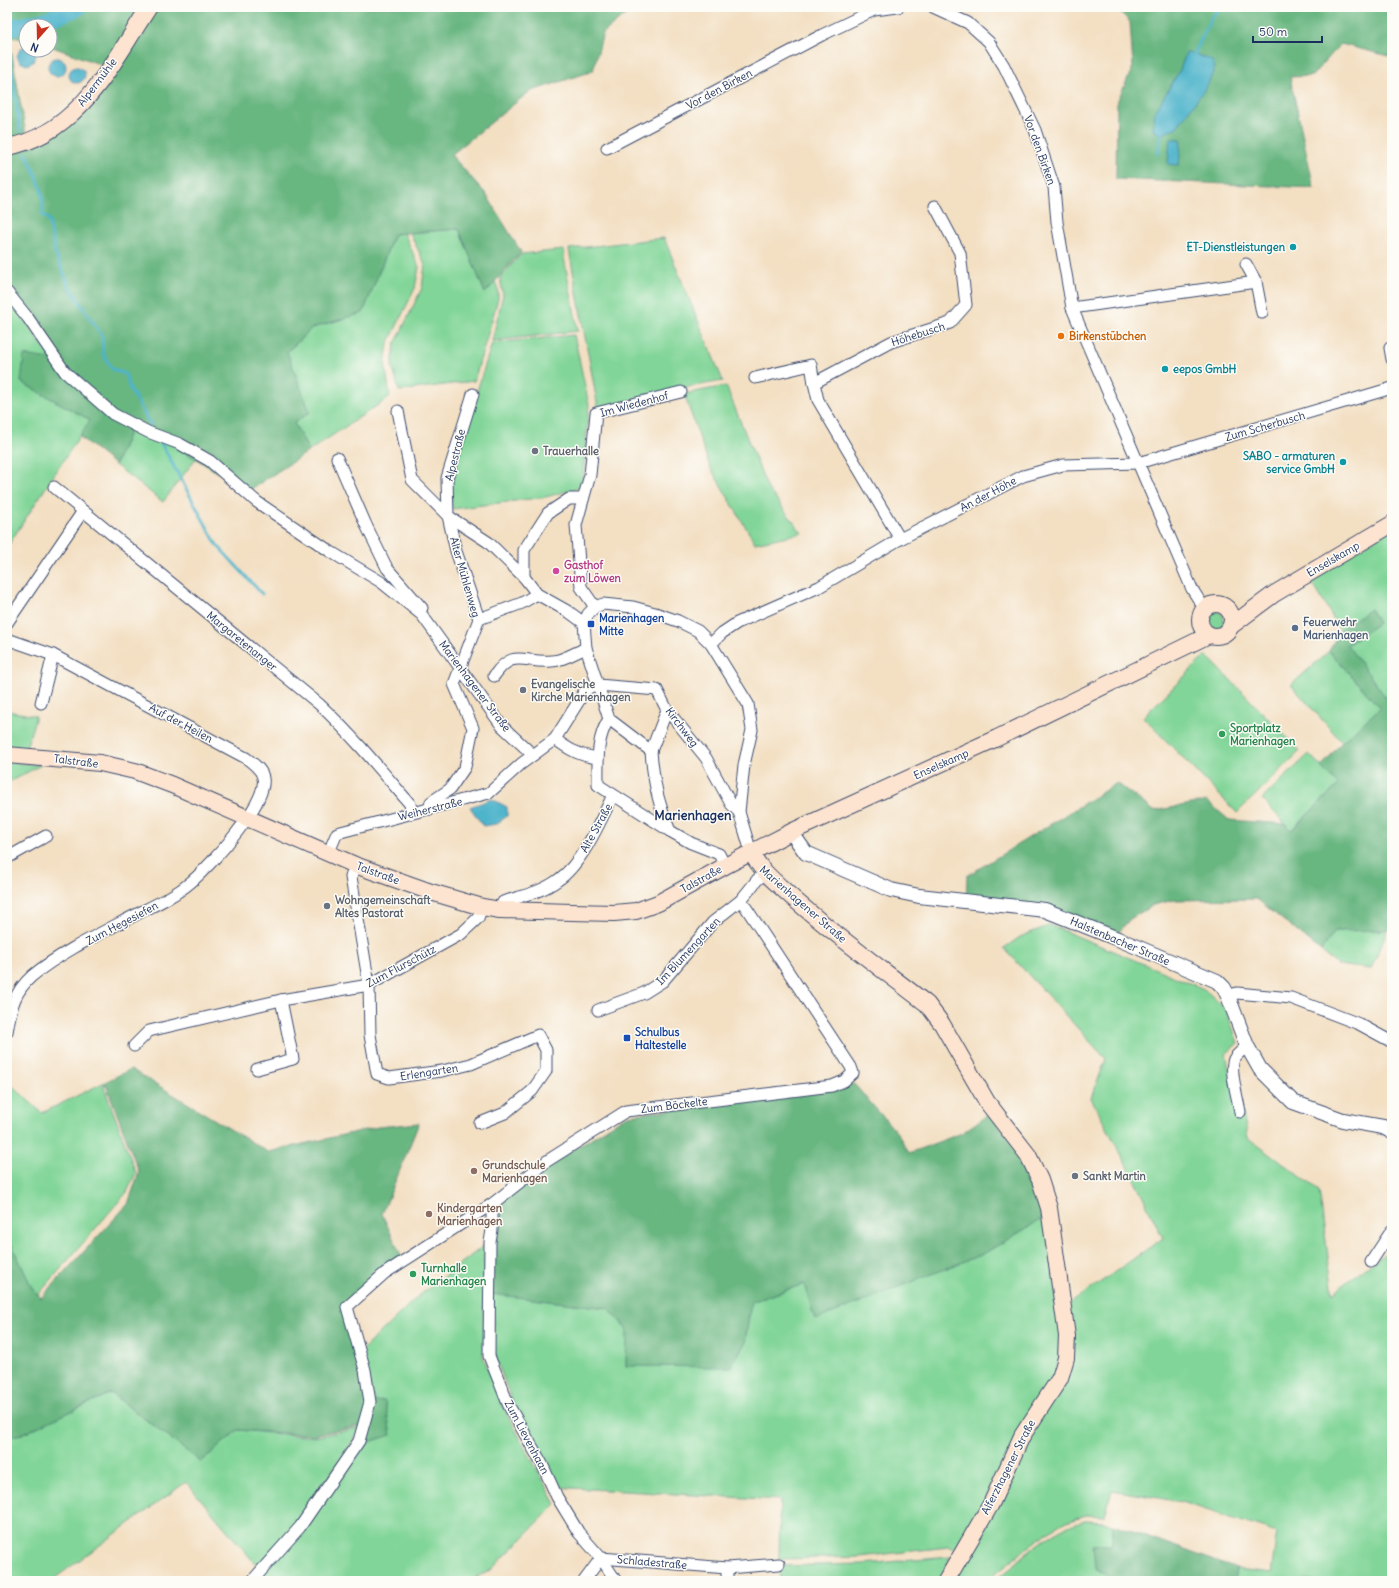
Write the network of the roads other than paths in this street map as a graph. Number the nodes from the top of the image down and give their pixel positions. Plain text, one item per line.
1 (149, 7) edge
2 (898, 7) edge
3 (933, 7) edge
4 (7, 147) edge
5 (607, 148) dead end
6 (935, 206) dead end
7 (1246, 264) dead end
8 (1256, 282) junction
9 (7, 292) edge
10 (1072, 308) junction
11 (1262, 313) dead end
12 (755, 378) dead end
13 (814, 383) junction
14 (1392, 388) edge
15 (681, 392) dead end
16 (473, 394) dead end
17 (398, 411) dead end
18 (337, 458) dead end
19 (1138, 463) junction
20 (54, 487) dead end
21 (583, 500) junction
22 (83, 511) junction
23 (448, 516) junction
24 (1392, 524) edge
25 (900, 539) junction
26 (524, 577) junction
27 (537, 594) junction
28 (1274, 594) junction
29 (595, 607) junction
30 (1224, 607) junction
31 (422, 615) junction
32 (479, 619) junction
33 (1204, 622) junction
34 (7, 623) edge
35 (584, 623) junction
36 (1231, 626) junction
37 (7, 639) edge
38 (711, 644) junction
39 (586, 648) junction
40 (53, 655) junction
41 (460, 670) junction
42 (494, 676) dead end
43 (598, 685) junction
44 (41, 703) dead end
45 (667, 710) junction
46 (609, 719) junction
47 (555, 739) junction
48 (651, 751) junction
49 (7, 754) edge
50 (533, 755) junction
51 (598, 758) junction
52 (614, 795) junction
53 (429, 810) junction
54 (739, 812) junction
55 (412, 813) junction
56 (249, 818) junction
57 (670, 831) junction
58 (791, 832) junction
59 (46, 836) dead end
60 (751, 852) junction
61 (328, 854) junction
62 (7, 858) edge
63 (355, 866) junction
64 (725, 866) junction
65 (765, 873) junction
66 (741, 900) junction
67 (482, 907) junction
68 (500, 910) junction
69 (369, 985) junction
70 (1228, 996) junction
71 (281, 1000) junction
72 (598, 1010) dead end
73 (7, 1032) edge
74 (1392, 1042) edge
75 (134, 1046) dead end
76 (1247, 1046) junction
77 (257, 1069) dead end
78 (1240, 1112) dead end
79 (480, 1123) dead end
80 (1392, 1132) edge
81 (492, 1204) junction
82 (1392, 1230) edge
83 (1371, 1262) dead end
84 (1063, 1305) joint
85 (601, 1558) junction
86 (779, 1564) dead end
87 (727, 1568) junction
88 (252, 1581) edge
89 (584, 1581) edge
90 (616, 1581) edge
91 (727, 1581) edge
92 (946, 1581) edge

1 - 4 main road, Alpermühle
2 - 5 street, Vor den Birken
3 - 10 street, Vor den Birken
6 - 13 street, Höhebusch
7 - 8 street
8 - 10 street
8 - 11 street
9 - 31 street, Marienhagener Straße
10 - 19 street, Vor den Birken
12 - 13 street
13 - 25 street
14 - 19 street, Zum Scherbusch
15 - 21 street, Im Wiedenhof
16 - 23 street, Alpestraße
17 - 23 street
18 - 31 street, Marienhagener Straße
19 - 25 street, An der Höhe
19 - 33 street
20 - 22 street, Margaretenanger
21 - 26 street
21 - 29 street, Im Wiedenhof
22 - 34 street
22 - 55 street, Margaretenanger
23 - 26 street
23 - 32 street, Alter Mühlenweg
24 - 28 main road, Enselskamp
25 - 38 street, An der Höhe
26 - 27 street
27 - 32 street
27 - 35 street
28 - 30 main road, Enselskamp
28 - 36 main road, Enselskamp
29 - 35 street
29 - 38 street, Marienhagener Straße
30 - 33 main road, Enselskamp
30 - 36 main road
31 - 41 street, Marienhagener Straße
32 - 41 street, Alter Mühlenweg
33 - 36 main road, Enselskamp
33 - 58 main road, Enselskamp
35 - 39 street
37 - 40 street, Auf der Heilen
38 - 54 street, Marienhagener Straße
39 - 42 street
39 - 43 street
40 - 44 street
40 - 56 street, Auf der Heilen
41 - 50 street, Marienhagener Straße
41 - 53 street, Alter Mühlenweg
43 - 45 street, Kirchweg
43 - 46 street
43 - 47 street
45 - 48 street
45 - 54 street, Kirchweg
46 - 48 street
46 - 51 street
47 - 50 street
47 - 51 street
48 - 57 street
49 - 56 main road, Talstraße
50 - 53 street, Weiherstraße
51 - 52 street
52 - 57 street
52 - 68 street, Alte Straße
53 - 55 street, Weiherstraße
54 - 60 street, Marienhagener Straße
55 - 61 street, Weiherstraße
56 - 61 main road, Talstraße
56 - 73 street, Zum Hegesiefen
57 - 64 street
58 - 60 main road, Enselskamp
58 - 70 street, Halstenbacher Straße
59 - 62 street
60 - 64 main road, Talstraße
60 - 65 main road, Marienhagener Straße
61 - 63 main road, Talstraße
63 - 67 main road, Talstraße
63 - 69 street, Erlengarten
64 - 68 main road, Talstraße
65 - 66 street, Im Blumengarten
65 - 84 main road, Marienhagener Straße
66 - 72 street, Im Blumengarten
66 - 81 street, Zum Böckelte
67 - 68 main road, Talstraße
67 - 69 street, Zum Flurschütz
69 - 71 street, Zum Flurschütz
69 - 79 street, Erlengarten
70 - 74 street
70 - 76 street, Halstenbacher Straße
71 - 75 street, Zum Flurschütz
71 - 77 street
76 - 78 street
76 - 80 street, Halstenbacher Straße
81 - 85 street, Zum Lievenhaan
81 - 88 street, Zum Böckelte
82 - 83 street
84 - 92 main road, Alferzhagener Straße
85 - 87 street, Schladestraße
85 - 89 street, Schladestraße
85 - 90 street, Zum Lievenhaan
86 - 87 street, Schladestraße
87 - 91 street

